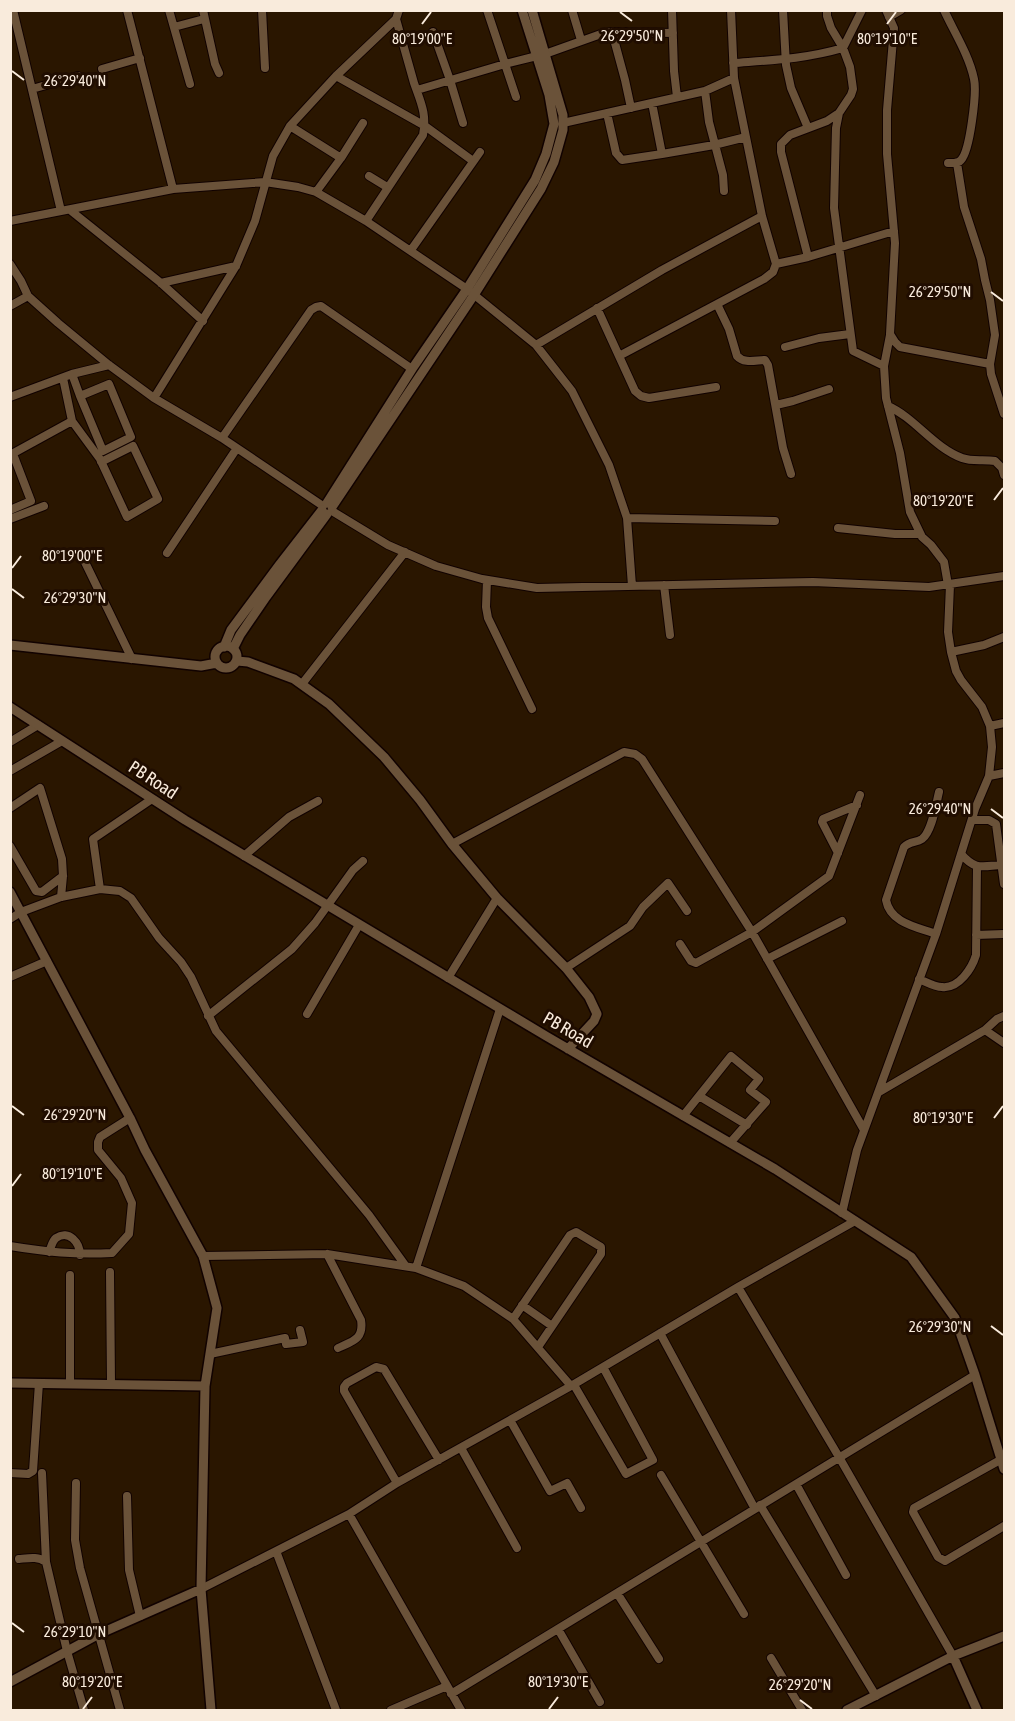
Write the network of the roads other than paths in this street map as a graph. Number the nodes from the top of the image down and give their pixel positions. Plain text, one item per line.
1 (13, 10) edge
2 (127, 10) edge
3 (169, 10) edge
4 (262, 10) edge
5 (487, 10) edge
6 (522, 10) edge
7 (532, 10) edge
8 (572, 10) edge
9 (672, 10) edge
10 (731, 10) edge
11 (783, 10) edge
12 (827, 10) edge
13 (862, 10) edge
14 (901, 10) edge
15 (944, 10) edge
16 (887, 14) edge
17 (204, 15) edge
18 (397, 15) edge
19 (174, 27) junction
20 (433, 32) dead end
21 (612, 32) junction
22 (673, 33) junction
23 (581, 40) junction
24 (843, 48) junction
25 (541, 55) junction
26 (140, 58) junction
27 (786, 60) junction
28 (733, 63) junction
29 (505, 64) junction
30 (265, 68) dead end
31 (102, 69) dead end
32 (219, 74) dead end
33 (78, 76) dead end
34 (336, 76) junction
35 (734, 78) junction
36 (450, 80) junction
37 (190, 84) dead end
38 (32, 89) junction
39 (417, 90) junction
40 (705, 91) junction
41 (516, 97) dead end
42 (677, 97) junction
43 (652, 103) junction
44 (631, 108) junction
45 (607, 113) junction
46 (840, 113) junction
47 (363, 123) dead end
48 (463, 123) dead end
49 (563, 123) junction
50 (290, 126) junction
51 (425, 126) junction
52 (807, 128) junction
53 (746, 137) junction
54 (714, 145) junction
55 (480, 152) dead end
56 (662, 154) junction
57 (341, 158) junction
58 (544, 159) junction
59 (473, 161) junction
60 (948, 163) dead end
61 (957, 163) junction
62 (553, 164) junction
63 (369, 176) dead end
64 (265, 182) junction
65 (387, 187) junction
66 (173, 189) junction
67 (724, 191) dead end
68 (316, 192) junction
69 (70, 210) junction
70 (61, 212) junction
71 (762, 216) junction
72 (10, 221) edge
73 (366, 221) junction
74 (894, 231) junction
75 (840, 247) junction
76 (411, 250) junction
77 (808, 257) junction
78 (10, 264) edge
79 (776, 264) junction
80 (236, 266) junction
81 (161, 283) junction
82 (470, 292) junction
83 (28, 296) junction
84 (717, 304) junction
85 (10, 306) edge
86 (597, 308) junction
87 (203, 321) junction
88 (850, 334) junction
89 (890, 334) junction
90 (536, 345) junction
91 (785, 347) dead end
92 (619, 356) junction
93 (990, 364) junction
94 (109, 365) junction
95 (884, 366) junction
96 (412, 369) junction
97 (72, 374) junction
98 (63, 378) junction
99 (716, 387) dead end
100 (829, 389) dead end
101 (80, 396) junction
102 (10, 397) edge
103 (154, 398) junction
104 (776, 405) junction
105 (888, 406) junction
106 (1005, 414) edge
107 (72, 421) junction
108 (222, 438) junction
109 (237, 448) junction
110 (12, 455) edge
111 (101, 462) junction
112 (791, 474) dead end
113 (1005, 476) edge
114 (44, 506) dead end
115 (327, 508) junction
116 (10, 510) edge
117 (627, 518) junction
118 (10, 519) edge
119 (775, 520) dead end
120 (838, 528) dead end
121 (920, 534) junction
122 (405, 552) junction
123 (167, 553) dead end
124 (82, 556) dead end
125 (1005, 576) edge
126 (487, 580) junction
127 (664, 585) junction
128 (949, 585) junction
129 (632, 586) junction
130 (670, 635) dead end
131 (1005, 637) edge
132 (10, 645) edge
133 (229, 648) junction
134 (951, 652) junction
135 (132, 659) junction
136 (237, 661) junction
137 (217, 663) junction
138 (302, 684) junction
139 (10, 707) edge
140 (532, 709) dead end
141 (1005, 723) edge
142 (38, 725) junction
143 (990, 726) junction
144 (62, 741) junction
145 (10, 742) edge
146 (10, 771) edge
147 (1005, 773) edge
148 (989, 776) junction
149 (939, 792) dead end
150 (861, 795) dead end
151 (152, 799) junction
152 (318, 801) dead end
153 (857, 805) junction
154 (10, 808) edge
155 (972, 820) junction
156 (452, 844) junction
157 (10, 846) edge
158 (838, 853) junction
159 (1002, 853) edge
160 (962, 854) junction
161 (244, 856) junction
162 (363, 861) dead end
163 (1002, 865) junction
164 (976, 867) junction
165 (63, 876) junction
166 (1005, 884) edge
167 (100, 890) junction
168 (10, 892) edge
169 (61, 897) junction
170 (497, 898) junction
171 (327, 906) junction
172 (687, 911) dead end
173 (21, 912) junction
174 (10, 919) edge
175 (842, 921) dead end
176 (359, 925) junction
177 (752, 932) junction
178 (936, 934) junction
179 (1005, 934) edge
180 (976, 935) junction
181 (680, 944) dead end
182 (767, 959) junction
183 (47, 961) junction
184 (566, 968) junction
185 (10, 977) edge
186 (448, 978) junction
187 (919, 979) junction
188 (500, 1009) junction
189 (307, 1014) dead end
190 (208, 1016) junction
191 (1005, 1016) edge
192 (985, 1030) junction
193 (1005, 1043) edge
194 (568, 1049) junction
195 (879, 1092) junction
196 (699, 1096) junction
197 (683, 1116) junction
198 (130, 1118) junction
199 (747, 1125) junction
200 (864, 1130) junction
201 (730, 1143) junction
202 (842, 1213) junction
203 (855, 1221) junction
204 (10, 1246) edge
205 (49, 1252) junction
206 (327, 1254) junction
207 (80, 1255) junction
208 (203, 1256) junction
209 (405, 1265) junction
210 (416, 1268) junction
211 (110, 1272) dead end
212 (70, 1275) dead end
213 (738, 1287) junction
214 (522, 1305) junction
215 (513, 1319) junction
216 (552, 1326) junction
217 (300, 1330) dead end
218 (660, 1333) junction
219 (537, 1347) junction
220 (338, 1348) dead end
221 (210, 1354) junction
222 (603, 1367) junction
223 (975, 1375) junction
224 (10, 1383) edge
225 (39, 1383) junction
226 (70, 1383) junction
227 (111, 1384) junction
228 (572, 1385) junction
229 (205, 1386) junction
230 (510, 1420) junction
231 (461, 1448) junction
232 (839, 1458) junction
233 (439, 1460) junction
234 (1003, 1464) edge
235 (10, 1473) edge
236 (42, 1473) dead end
237 (661, 1475) dead end
238 (76, 1483) dead end
239 (398, 1483) junction
240 (796, 1484) junction
241 (127, 1496) dead end
242 (758, 1507) junction
243 (581, 1508) dead end
244 (349, 1514) junction
245 (1005, 1526) edge
246 (700, 1542) junction
247 (517, 1548) dead end
248 (276, 1551) junction
249 (19, 1559) dead end
250 (46, 1562) junction
251 (846, 1575) dead end
252 (201, 1589) junction
253 (617, 1593) junction
254 (744, 1614) dead end
255 (140, 1616) junction
256 (558, 1629) junction
257 (99, 1634) junction
258 (1005, 1636) edge
259 (67, 1651) junction
260 (953, 1656) junction
261 (771, 1658) dead end
262 (659, 1659) dead end
263 (10, 1682) edge
264 (449, 1690) junction
265 (876, 1696) junction
266 (600, 1702) dead end
267 (84, 1710) edge
268 (120, 1710) edge
269 (211, 1710) edge
270 (336, 1710) edge
271 (391, 1710) edge
272 (461, 1710) edge
273 (802, 1710) edge
274 (847, 1710) edge
275 (977, 1710) edge

1 - 38 street
2 - 26 street
3 - 19 street
4 - 30 street
5 - 29 street
6 - 25 street
7 - 25 street
8 - 23 street
9 - 22 street
10 - 28 street
11 - 27 street
12 - 24 street
13 - 24 street
14 - 16 street
15 - 61 street
16 - 74 street
17 - 19 street
17 - 32 street
18 - 34 street
18 - 39 street
19 - 37 street
20 - 36 street
21 - 22 street
21 - 23 street
21 - 44 street
22 - 42 street
23 - 25 street
24 - 27 street
24 - 46 street
25 - 29 street
25 - 49 street
25 - 58 street
26 - 31 street
26 - 66 street
27 - 28 street
27 - 52 street
28 - 35 street
29 - 36 street
29 - 41 street
33 - 38 street
34 - 50 street
34 - 51 street
35 - 40 street
35 - 53 street
36 - 39 street
36 - 48 street
38 - 70 street
39 - 51 street
40 - 42 street
40 - 54 street
42 - 43 street
43 - 44 street
43 - 56 street
44 - 45 street
45 - 49 street
45 - 56 street
46 - 52 street
46 - 75 street
47 - 57 street
49 - 62 street
50 - 57 street
50 - 64 street
51 - 59 street
51 - 65 street
52 - 77 street
53 - 54 street
53 - 71 street
54 - 56 street
54 - 67 street
55 - 59 street
57 - 68 street
58 - 62 street
58 - 82 street
59 - 76 street
60 - 61 street
61 - 93 street
62 - 82 street
63 - 65 street
64 - 66 street
64 - 68 street
64 - 80 street
65 - 73 street
66 - 69 street
68 - 73 street
69 - 70 street
69 - 81 street
70 - 72 street
71 - 79 street
71 - 86 street
73 - 76 street
74 - 75 street
74 - 89 street
75 - 77 street
75 - 88 street
76 - 82 street
77 - 79 street
78 - 83 street
79 - 84 street
80 - 81 street
80 - 87 street
81 - 87 street
82 - 90 street
82 - 96 street
82 - 115 street
83 - 85 street
83 - 94 street
84 - 92 street
84 - 104 street
86 - 90 street
86 - 92 street
87 - 103 street
88 - 91 street
88 - 95 street
89 - 93 street
89 - 95 street
90 - 117 street
92 - 99 street
93 - 106 street
94 - 97 street
94 - 103 street
95 - 105 street
96 - 108 street
96 - 115 street
97 - 98 street
97 - 101 street
98 - 102 street
98 - 107 street
100 - 104 street
101 - 101 street
103 - 108 street
104 - 112 street
105 - 113 street
105 - 121 street
107 - 110 street
107 - 111 street
108 - 109 street
109 - 115 street
109 - 123 street
110 - 116 street
111 - 111 street
114 - 118 street
115 - 122 street
115 - 133 street
117 - 119 street
117 - 129 street
120 - 121 street
121 - 128 street
122 - 126 street
122 - 138 street
124 - 135 street
125 - 128 street
126 - 129 street
126 - 140 street
127 - 128 street
127 - 129 street
127 - 130 street
128 - 134 street
131 - 134 street
132 - 135 street
133 - 136 street
133 - 137 street
134 - 143 street
135 - 137 street
136 - 137 street
136 - 138 street
138 - 156 street
139 - 142 street, PB Road
141 - 143 street
142 - 144 street, PB Road
142 - 145 street
143 - 148 street
144 - 146 street
144 - 151 street, PB Road
147 - 148 street
148 - 155 street
149 - 178 street
150 - 153 street
151 - 161 street, PB Road
151 - 167 street
152 - 161 street
153 - 158 street
153 - 158 street
154 - 165 street
155 - 159 street
155 - 160 street
156 - 170 street
156 - 177 street
157 - 165 street
158 - 177 street
159 - 163 street
160 - 164 street
160 - 178 street
161 - 171 street, PB Road
162 - 171 street
163 - 164 street
163 - 166 street
164 - 180 street
165 - 169 street
167 - 169 street
167 - 190 street
168 - 173 street
169 - 173 street
170 - 184 street
170 - 186 street
171 - 176 street, PB Road
171 - 190 street
172 - 184 street
173 - 174 street
173 - 183 street
175 - 182 street
176 - 186 street, PB Road
176 - 189 street
177 - 181 street
177 - 182 street
178 - 187 street
179 - 180 street
180 - 187 street
182 - 200 street
183 - 185 street
183 - 198 street
184 - 194 street
186 - 188 street, PB Road
187 - 195 street
188 - 194 street, PB Road
188 - 210 street
190 - 209 street
191 - 192 street
192 - 193 street
192 - 195 street
194 - 197 street, PB Road
195 - 200 street
196 - 197 street
196 - 199 street
196 - 199 street
197 - 201 street, PB Road
198 - 207 street
198 - 208 street
199 - 201 street
200 - 202 street
201 - 202 street, PB Road
202 - 203 street, PB Road
203 - 213 street
203 - 223 street, PB Road
204 - 205 street
205 - 207 street
205 - 207 street
206 - 208 street
206 - 209 street
206 - 220 street
208 - 221 street
209 - 210 street
210 - 215 street
211 - 227 street
212 - 226 street
213 - 218 street
213 - 232 street
214 - 215 street
214 - 216 street
214 - 216 street
215 - 219 street
216 - 219 street
217 - 221 street
218 - 222 street
218 - 242 street
219 - 228 street
221 - 229 street
222 - 228 street
222 - 228 street
223 - 232 street
223 - 234 street, PB Road
224 - 225 street
225 - 226 street
225 - 235 street
226 - 227 street
227 - 229 street
228 - 230 street
229 - 252 street
230 - 231 street
230 - 243 street
231 - 233 street
231 - 247 street
232 - 240 street
232 - 260 street
233 - 239 street
233 - 239 street
234 - 245 street
236 - 250 street
237 - 246 street
238 - 257 street
239 - 244 street
240 - 242 street
240 - 251 street
241 - 255 street
242 - 246 street
242 - 265 street
244 - 248 street
244 - 264 street
246 - 253 street
246 - 254 street
248 - 252 street
248 - 270 street
249 - 250 street
250 - 259 street
252 - 255 street
252 - 269 street
253 - 256 street
253 - 262 street
255 - 257 street
256 - 264 street
256 - 266 street
257 - 259 street
257 - 268 street
258 - 260 street
259 - 263 street
259 - 267 street
260 - 265 street
260 - 275 street
261 - 273 street
264 - 271 street
264 - 272 street
265 - 274 street

